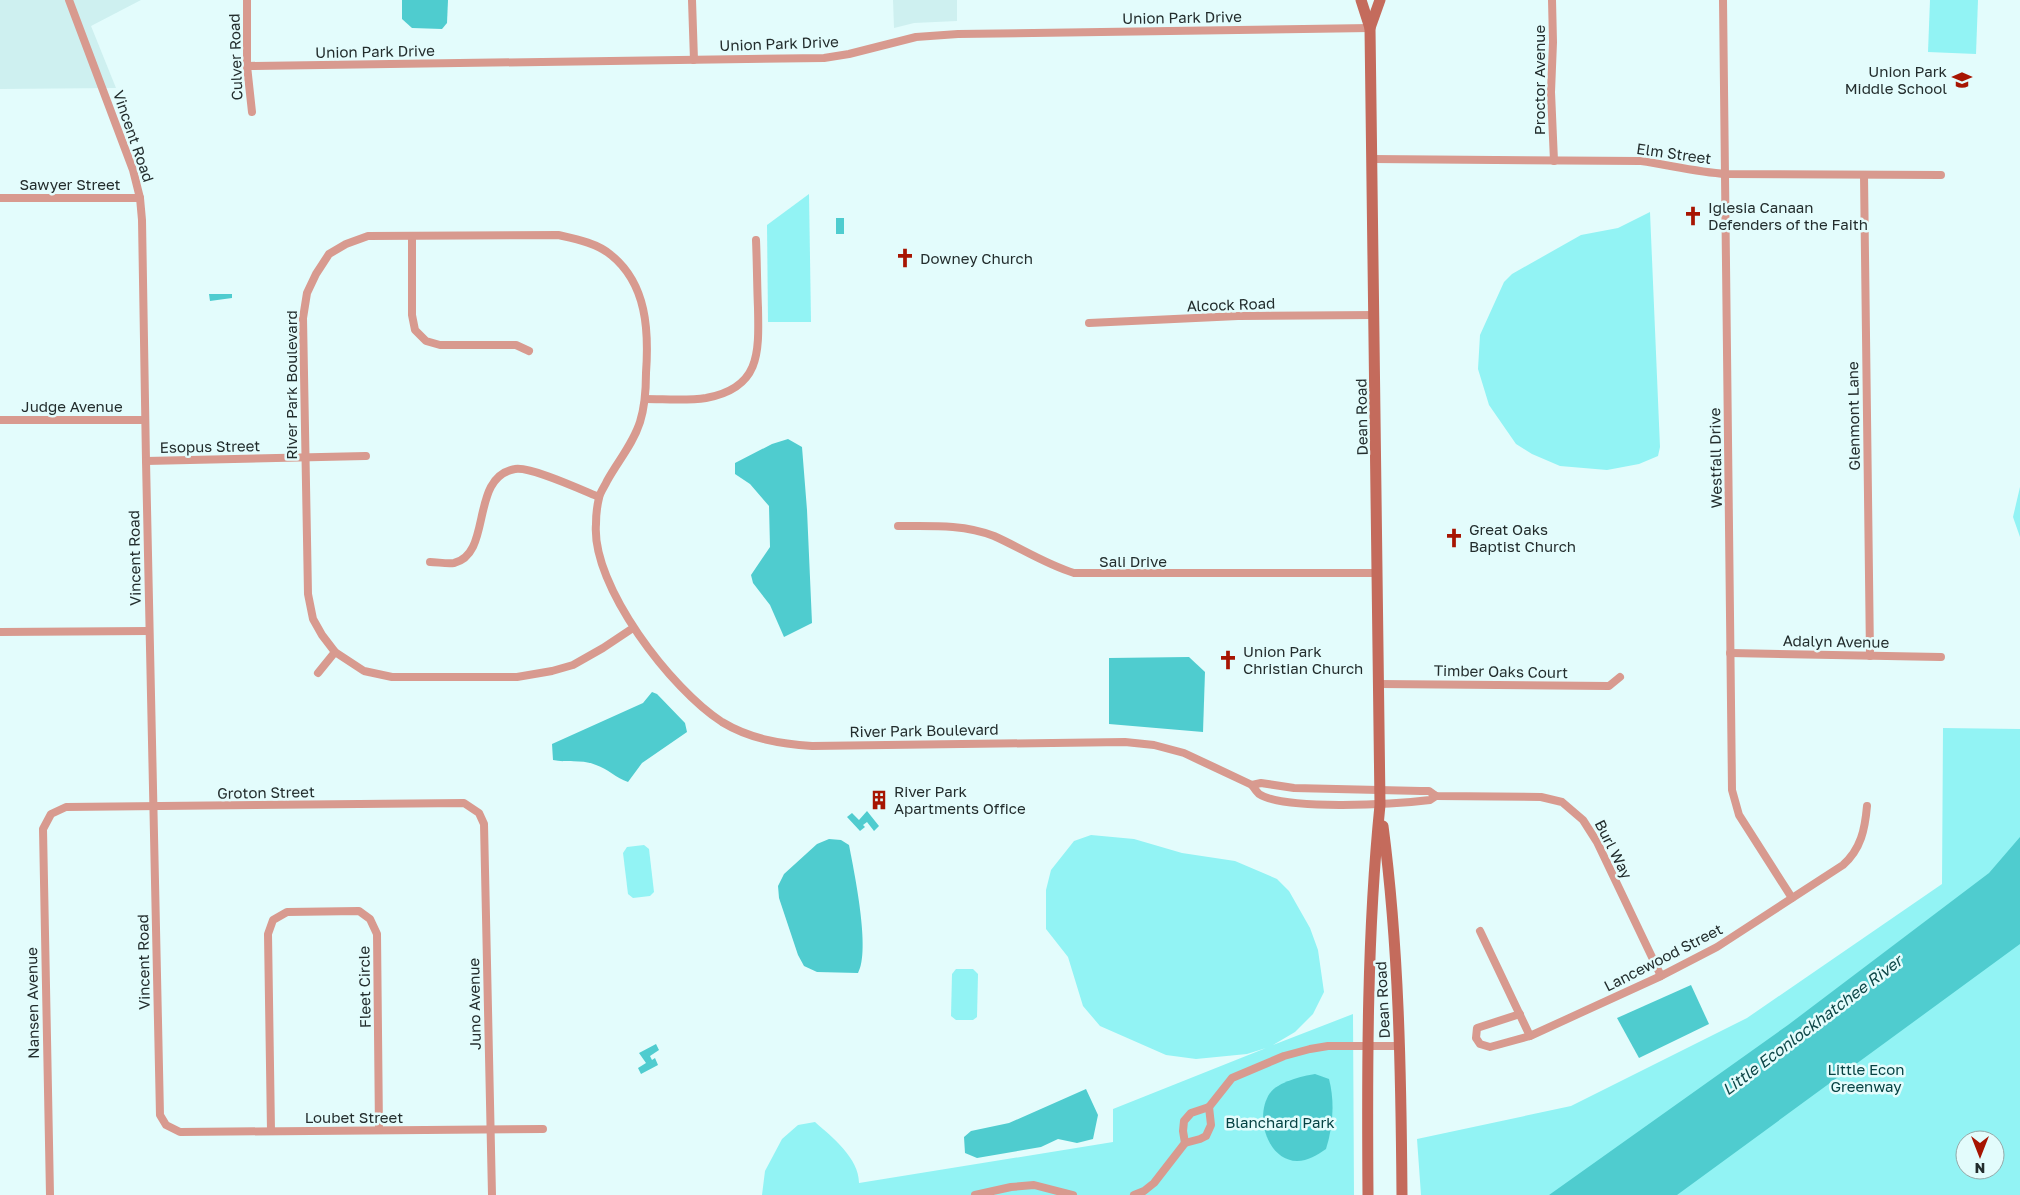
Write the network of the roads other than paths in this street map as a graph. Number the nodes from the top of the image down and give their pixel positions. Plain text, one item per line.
1 (70, 0) edge
2 (247, 0) edge
3 (692, 0) edge
4 (1361, 0) edge
5 (1380, 0) edge
6 (1552, 0) edge
7 (1723, 0) edge
8 (1370, 28) junction
9 (694, 60) junction
10 (248, 66) junction
11 (252, 112) dead end
12 (1372, 158) junction
13 (1554, 161) junction
14 (1726, 174) junction
15 (1864, 175) junction
16 (1941, 175) dead end
17 (0, 198) edge
18 (140, 198) junction
19 (412, 236) junction
20 (756, 240) dead end
21 (1374, 315) junction
22 (1089, 323) dead end
23 (529, 351) dead end
24 (645, 399) junction
25 (0, 420) edge
26 (145, 420) junction
27 (366, 456) dead end
28 (304, 458) junction
29 (146, 461) junction
30 (599, 497) junction
31 (898, 526) dead end
32 (430, 562) dead end
33 (1378, 574) junction
34 (632, 628) junction
35 (149, 631) junction
36 (0, 632) edge
37 (335, 652) junction
38 (1730, 653) junction
39 (1870, 656) junction
40 (1941, 657) dead end
41 (318, 672) dead end
42 (1620, 677) dead end
43 (1379, 684) junction
44 (1252, 785) junction
45 (1380, 789) junction
46 (1436, 796) junction
47 (1380, 805) junction
48 (153, 806) junction
49 (1867, 806) dead end
50 (479, 813) joint
51 (52, 814) joint
52 (1792, 898) junction
53 (1480, 931) dead end
54 (1661, 976) junction
55 (1520, 1014) junction
56 (1530, 1036) junction
57 (1368, 1046) junction
58 (1399, 1046) junction
59 (1210, 1108) junction
60 (166, 1125) joint
61 (491, 1129) junction
62 (543, 1129) dead end
63 (379, 1130) junction
64 (271, 1131) junction
65 (1185, 1143) junction
66 (50, 1195) edge
67 (492, 1195) edge
68 (975, 1195) edge
69 (1073, 1195) edge
70 (1134, 1195) edge
71 (1368, 1195) edge
72 (1402, 1195) edge

1 - 18 street, Vincent Road
2 - 10 street, Culver Road
3 - 9 street
4 - 8 main road, Dean Road
5 - 8 main road, Dean Road
6 - 13 street, Proctor Avenue
7 - 14 street, Westfall Drive
8 - 9 street, Union Park Drive
8 - 12 main road, Dean Road
9 - 10 street, Union Park Drive
10 - 11 street, Culver Road
12 - 13 street, Elm Street
12 - 21 main road, Dean Road
13 - 14 street, Elm Street
14 - 15 street, Elm Street
14 - 38 street, Westfall Drive
15 - 16 street, Elm Street
15 - 39 street, Glenmont Lane
17 - 18 street, Sawyer Street
18 - 26 street, Vincent Road
19 - 23 street
19 - 24 street, River Park Boulevard
19 - 28 street, River Park Boulevard
20 - 24 street
21 - 22 street, Alcock Road
21 - 33 main road, Dean Road
24 - 30 street, River Park Boulevard
25 - 26 street, Judge Avenue
26 - 29 street, Vincent Road
27 - 28 street, Esopus Street
28 - 29 street, Esopus Street
28 - 37 street, River Park Boulevard
29 - 35 street, Vincent Road
30 - 32 street
30 - 34 street, River Park Boulevard
31 - 33 street, Sali Drive
33 - 43 main road, Dean Road
34 - 37 street, River Park Boulevard
34 - 44 street, River Park Boulevard
35 - 36 street
35 - 48 street, Vincent Road
37 - 41 street
38 - 39 street, Adalyn Avenue
38 - 52 street, Westfall Drive
39 - 40 street, Adalyn Avenue
42 - 43 street, Timber Oaks Court
43 - 45 main road, Dean Road
44 - 45 street, River Park Boulevard
44 - 47 street, River Park Boulevard
45 - 46 street, Burl Way
45 - 47 main road, Dean Road
46 - 47 street, Burl Way
46 - 54 street, Burl Way
47 - 57 main road, Dean Road
47 - 58 main road, Dean Road
48 - 50 street, Groton Street
48 - 51 street, Groton Street
48 - 60 street, Vincent Road
49 - 52 street, Lancewood Street
50 - 61 street, Juno Avenue
51 - 66 street, Nansen Avenue
52 - 54 street, Lancewood Street
53 - 55 street
54 - 56 street, Lancewood Street
55 - 56 street
55 - 56 street, Lancewood Street
57 - 58 street
57 - 59 street
57 - 71 main road, Dean Road
58 - 72 main road, Dean Road
59 - 65 street
59 - 65 street
60 - 64 street, Loubet Street
61 - 62 street, Loubet Street
61 - 63 street, Loubet Street
61 - 67 street, Juno Avenue
63 - 64 street, Loubet Street
63 - 64 street, Fleet Circle
65 - 70 street
68 - 69 street

